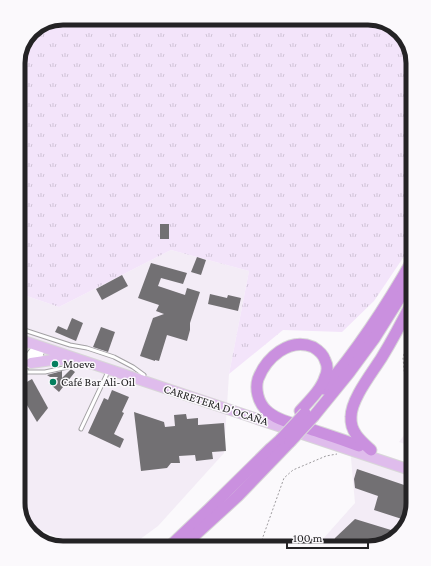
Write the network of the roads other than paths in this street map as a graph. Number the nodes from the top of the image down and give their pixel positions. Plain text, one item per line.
1 (406, 271) edge
2 (406, 288) edge
3 (406, 313) edge
4 (25, 330) edge
5 (25, 337) edge
6 (25, 338) edge
7 (25, 341) edge
8 (40, 346) junction
9 (25, 365) edge
10 (25, 365) edge
11 (108, 369) junction
12 (140, 374) junction
13 (306, 413) junction
14 (81, 429) dead end
15 (279, 445) junction
16 (359, 446) junction
17 (371, 450) junction
18 (406, 462) edge
19 (406, 469) edge
20 (181, 541) edge
21 (195, 541) edge

1 - 13 highway
2 - 13 highway
3 - 17 highway
4 - 12 lane
5 - 12 main road, CARRETERA D'OCAÑA
6 - 8 main road
7 - 8 main road, CARRETERA D'OCAÑA
8 - 9 street
8 - 11 main road, CARRETERA D'OCAÑA
8 - 12 main road
10 - 11 main road
11 - 14 lane
11 - 19 main road, CARRETERA D'OCAÑA
12 - 16 main road, CARRETERA D'OCAÑA
13 - 15 highway, bridge
13 - 16 highway
15 - 20 highway
15 - 21 highway
16 - 17 main road, CARRETERA D'OCAÑA
17 - 18 main road, CARRETERA D'OCAÑA

